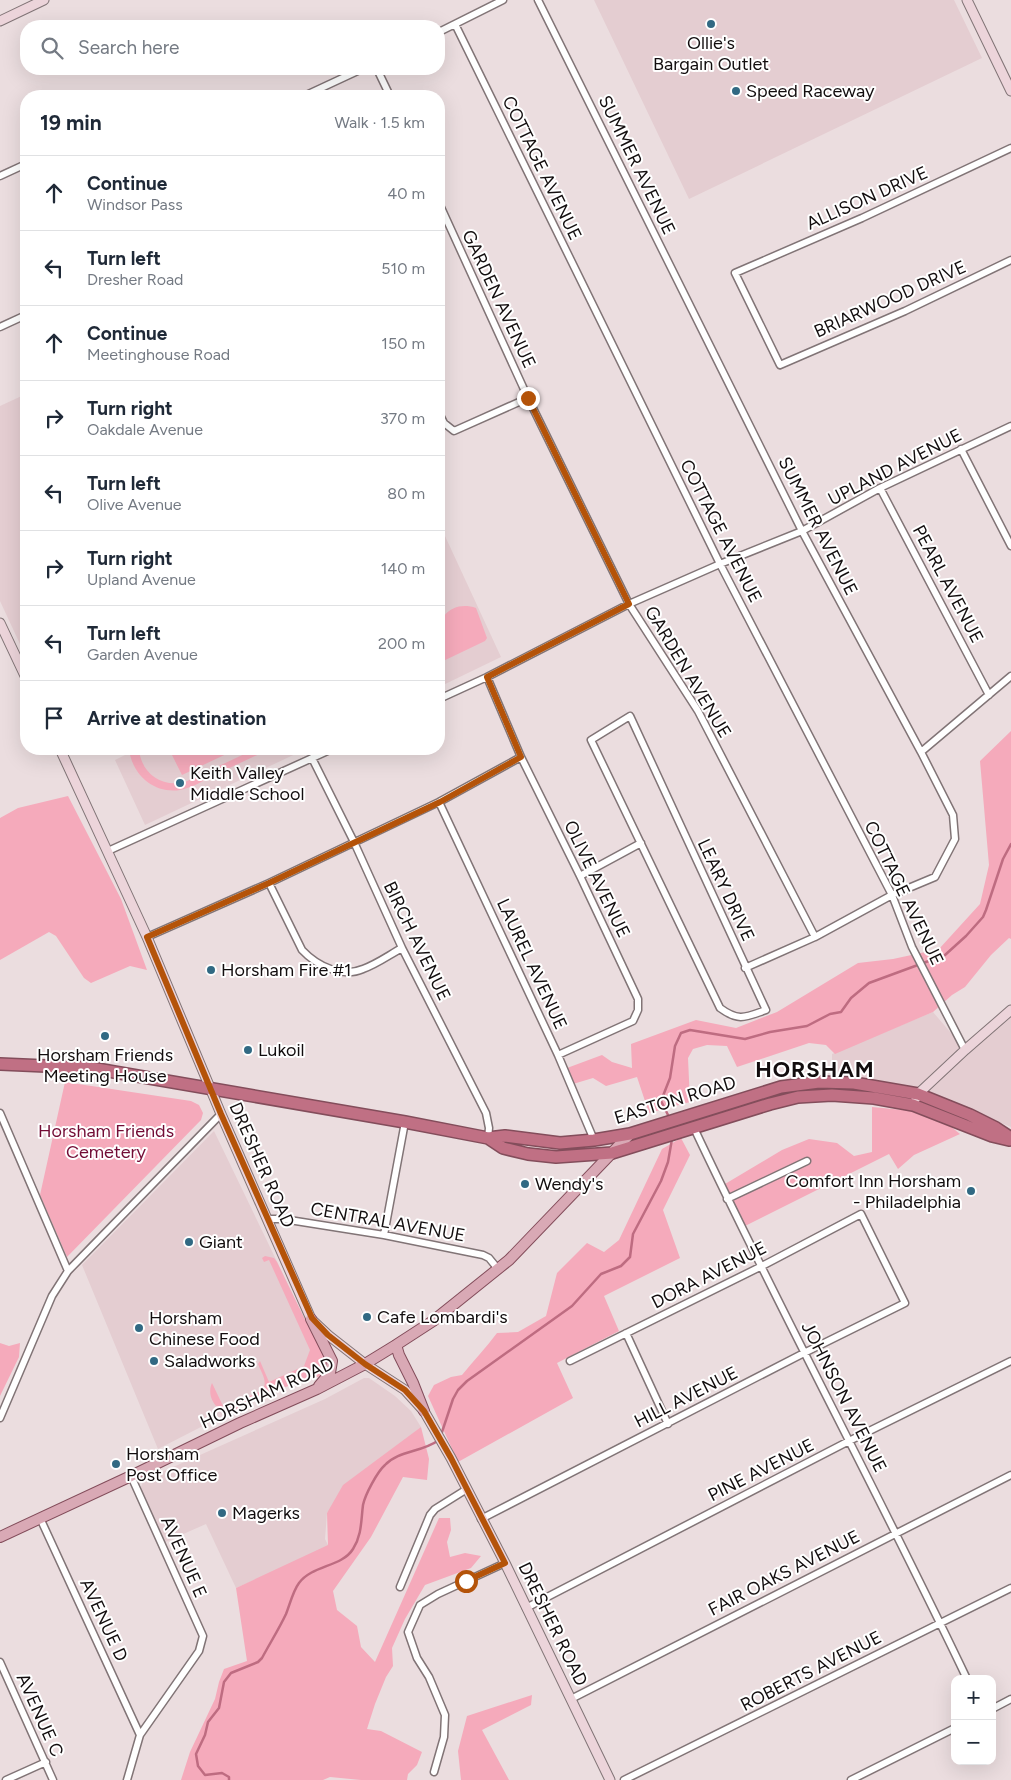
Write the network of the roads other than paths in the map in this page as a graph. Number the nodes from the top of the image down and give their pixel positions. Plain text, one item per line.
1 (44, 0) edge
2 (503, 0) edge
3 (538, 0) edge
4 (967, 0) edge
5 (0, 21) edge
6 (455, 24) junction
7 (445, 29) edge
8 (349, 75) edge
9 (380, 75) edge
10 (317, 90) edge
11 (387, 90) edge
12 (1011, 91) edge
13 (1011, 148) edge
14 (20, 167) edge
15 (0, 176) edge
16 (445, 216) edge
17 (1011, 260) edge
18 (20, 318) edge
19 (0, 327) edge
20 (780, 365) joint
21 (528, 398) junction
22 (445, 424) edge
23 (1011, 426) edge
24 (961, 449) junction
25 (880, 488) junction
26 (802, 531) junction
27 (1011, 546) edge
28 (720, 564) junction
29 (629, 604) junction
30 (0, 623) edge
31 (20, 665) edge
32 (1011, 676) edge
33 (487, 677) junction
34 (989, 695) junction
35 (445, 696) edge
36 (921, 752) junction
37 (63, 755) edge
38 (319, 755) edge
39 (521, 757) junction
40 (312, 758) junction
41 (440, 802) junction
42 (354, 842) junction
43 (641, 843) junction
44 (108, 850) junction
45 (580, 876) junction
46 (269, 883) junction
47 (892, 895) junction
48 (147, 937) junction
49 (815, 937) junction
50 (402, 948) junction
51 (745, 968) junction
52 (1011, 1010) edge
53 (965, 1050) junction
54 (558, 1055) junction
55 (0, 1064) edge
56 (211, 1089) junction
57 (915, 1099) junction
58 (0, 1113) edge
59 (221, 1114) junction
60 (405, 1122) junction
61 (694, 1128) junction
62 (630, 1134) junction
63 (488, 1138) junction
64 (594, 1140) junction
65 (1011, 1140) edge
66 (612, 1153) junction
67 (807, 1161) dead end
68 (728, 1199) junction
69 (268, 1219) junction
70 (384, 1236) junction
71 (762, 1266) junction
72 (498, 1269) junction
73 (68, 1271) junction
74 (905, 1303) joint
75 (312, 1318) junction
76 (626, 1333) junction
77 (396, 1345) junction
78 (804, 1353) junction
79 (570, 1361) dead end
80 (1011, 1361) edge
81 (365, 1364) junction
82 (317, 1389) junction
83 (427, 1414) junction
84 (0, 1418) edge
85 (668, 1424) junction
86 (849, 1441) junction
87 (131, 1476) junction
88 (1011, 1476) edge
89 (466, 1490) junction
90 (40, 1518) junction
91 (481, 1519) junction
92 (896, 1533) junction
93 (0, 1537) edge
94 (505, 1563) junction
95 (400, 1587) dead end
96 (1011, 1588) edge
97 (526, 1608) junction
98 (940, 1622) junction
99 (0, 1662) edge
100 (965, 1675) edge
101 (571, 1698) junction
102 (1011, 1699) edge
103 (996, 1707) edge
104 (951, 1730) edge
105 (140, 1734) junction
106 (46, 1762) junction
107 (434, 1772) dead end
108 (6, 1780) edge
109 (53, 1780) edge
110 (127, 1780) edge
111 (610, 1780) edge
112 (624, 1780) edge
113 (851, 1780) edge

1 - 5 main road
2 - 6 street
3 - 26 street, SUMMER AVENUE
4 - 12 main road
6 - 7 street
6 - 28 street, COTTAGE AVENUE
8 - 10 street
9 - 11 street
13 - 20 street, ALLISON DRIVE
14 - 15 street
16 - 21 street, GARDEN AVENUE
17 - 20 street, BRIARWOOD DRIVE
18 - 19 street
21 - 22 street
21 - 29 street, GARDEN AVENUE
23 - 24 street, UPLAND AVENUE
24 - 25 street, UPLAND AVENUE
24 - 27 street
25 - 26 street, UPLAND AVENUE
25 - 34 street, PEARL AVENUE
26 - 28 street, UPLAND AVENUE
26 - 36 street, SUMMER AVENUE
28 - 29 street, UPLAND AVENUE
28 - 47 street, COTTAGE AVENUE
29 - 33 street, UPLAND AVENUE
29 - 49 street, GARDEN AVENUE
30 - 31 main road
32 - 34 street
33 - 35 street, UPLAND AVENUE
33 - 39 street, OLIVE AVENUE
34 - 36 street
36 - 47 street, SUMMER AVENUE
37 - 44 main road, DRESHER ROAD
38 - 40 street
39 - 41 street
39 - 45 street, OLIVE AVENUE
40 - 42 street, BIRCH AVENUE
40 - 44 street
41 - 42 street
41 - 54 street, LAUREL AVENUE
42 - 46 street
42 - 50 street, BIRCH AVENUE
43 - 45 street
43 - 51 street, LEARY DRIVE
43 - 51 street, LEARY DRIVE
44 - 48 main road, DRESHER ROAD
45 - 54 street, OLIVE AVENUE
46 - 48 street
46 - 50 street
47 - 49 street, SUMMER AVENUE
47 - 53 street, COTTAGE AVENUE
48 - 56 main road, DRESHER ROAD
49 - 51 street, SUMMER AVENUE
50 - 63 street, BIRCH AVENUE
52 - 53 main road
53 - 57 main road
54 - 64 street, LAUREL AVENUE
55 - 56 highway, EASTON ROAD
56 - 59 main road, DRESHER ROAD
56 - 60 highway, EASTON ROAD
57 - 61 highway, EASTON ROAD
57 - 62 highway, EASTON ROAD
57 - 65 highway, EASTON ROAD
58 - 73 street
59 - 69 main road, DRESHER ROAD
59 - 73 street
60 - 63 highway, EASTON ROAD
60 - 70 street
61 - 66 highway, EASTON ROAD
61 - 68 street, JOHNSON AVENUE
62 - 64 highway, EASTON ROAD
62 - 66 main road, HORSHAM ROAD
63 - 64 highway, EASTON ROAD
63 - 66 highway, EASTON ROAD
66 - 72 main road, HORSHAM ROAD
67 - 68 street
68 - 71 street, JOHNSON AVENUE
69 - 70 street, CENTRAL AVENUE
69 - 75 main road, DRESHER ROAD
70 - 72 street, CENTRAL AVENUE
71 - 74 street, DORA AVENUE
71 - 76 street, DORA AVENUE
71 - 78 street, JOHNSON AVENUE
72 - 77 main road, HORSHAM ROAD
73 - 84 street
74 - 78 street, HILL AVENUE
75 - 81 main road, DRESHER ROAD
75 - 82 main road
76 - 79 street, DORA AVENUE
76 - 85 street
77 - 81 main road, HORSHAM ROAD
77 - 83 main road
78 - 85 street, HILL AVENUE
78 - 86 street, JOHNSON AVENUE
80 - 86 street, PINE AVENUE
81 - 82 main road, HORSHAM ROAD
81 - 83 main road, DRESHER ROAD
82 - 87 main road, HORSHAM ROAD
83 - 89 main road, DRESHER ROAD
85 - 91 street, HILL AVENUE
86 - 92 street, JOHNSON AVENUE
86 - 97 street, PINE AVENUE
87 - 90 main road, HORSHAM ROAD
87 - 105 street, AVENUE E
88 - 92 street, FAIR OAKS AVENUE
89 - 91 main road, DRESHER ROAD
89 - 95 street
90 - 93 main road, HORSHAM ROAD
90 - 105 street, AVENUE D
91 - 94 main road, DRESHER ROAD
92 - 98 street, JOHNSON AVENUE
92 - 101 street, FAIR OAKS AVENUE
94 - 97 main road, DRESHER ROAD
94 - 107 street
96 - 98 street, ROBERTS AVENUE
97 - 101 main road, DRESHER ROAD
98 - 100 street, JOHNSON AVENUE
98 - 112 street, ROBERTS AVENUE
99 - 106 street, AVENUE C
101 - 111 main road, DRESHER ROAD
102 - 103 street
104 - 113 street
105 - 110 street
106 - 108 street
106 - 109 street, AVENUE C

